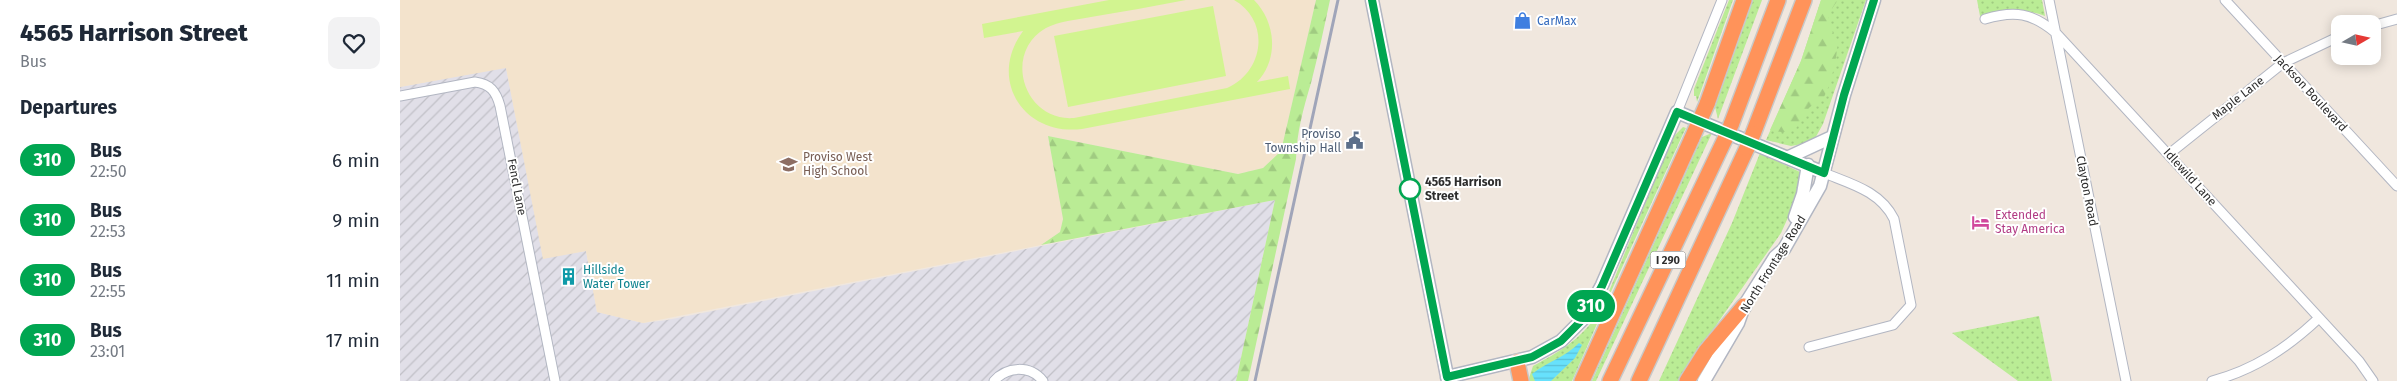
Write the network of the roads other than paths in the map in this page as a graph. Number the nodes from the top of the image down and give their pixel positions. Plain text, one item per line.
1 (1372, 0) edge
2 (1722, 0) edge
3 (1744, 0) edge
4 (1778, 0) edge
5 (1804, 0) edge
6 (1874, 0) edge
7 (2049, 0) edge
8 (2225, 0) edge
9 (1985, 19) dead end
10 (2397, 19) edge
11 (2381, 23) edge
12 (2056, 33) junction
13 (2331, 40) edge
14 (2283, 63) junction
15 (400, 96) edge
16 (1677, 112) junction
17 (1832, 137) junction
18 (2169, 154) junction
19 (1789, 157) junction
20 (1808, 165) junction
21 (1824, 173) junction
22 (2397, 186) edge
23 (1775, 258) junction
24 (1744, 306) junction
25 (2319, 318) junction
26 (1809, 347) dead end
27 (1516, 362) junction
28 (1447, 379) edge
29 (555, 381) edge
30 (994, 381) edge
31 (1042, 381) edge
32 (1521, 381) edge
33 (1582, 381) edge
34 (1610, 381) edge
35 (1639, 381) edge
36 (1687, 381) edge
37 (1704, 381) edge
38 (2126, 381) edge
39 (2212, 381) edge
40 (2373, 381) edge

1 - 28 main road
2 - 16 street
3 - 33 highway, bridge
4 - 34 highway, I 290, bridge
5 - 35 highway, I 290, bridge
6 - 17 main road, North Frontage Road
7 - 12 street, Clayton Road
8 - 14 street, Jackson Boulevard
9 - 12 street, Idlewild Lane
10 - 11 street
12 - 18 street, Idlewild Lane
12 - 38 street, Clayton Road
13 - 14 street, Maple Lane
14 - 18 street, Maple Lane
14 - 22 street, Jackson Boulevard
15 - 29 street, Fencl Lane
16 - 19 main road
16 - 27 main road
17 - 19 main road
17 - 21 main road, North Frontage Road
18 - 25 street, Idlewild Lane
19 - 20 main road
20 - 21 main road
20 - 23 main road
21 - 23 main road, North Frontage Road
21 - 26 street
23 - 24 main road, North Frontage Road
24 - 36 highway
24 - 37 main road, North Frontage Road
25 - 39 street
25 - 40 street, Idlewild Lane
27 - 28 main road
27 - 32 highway
30 - 31 street

